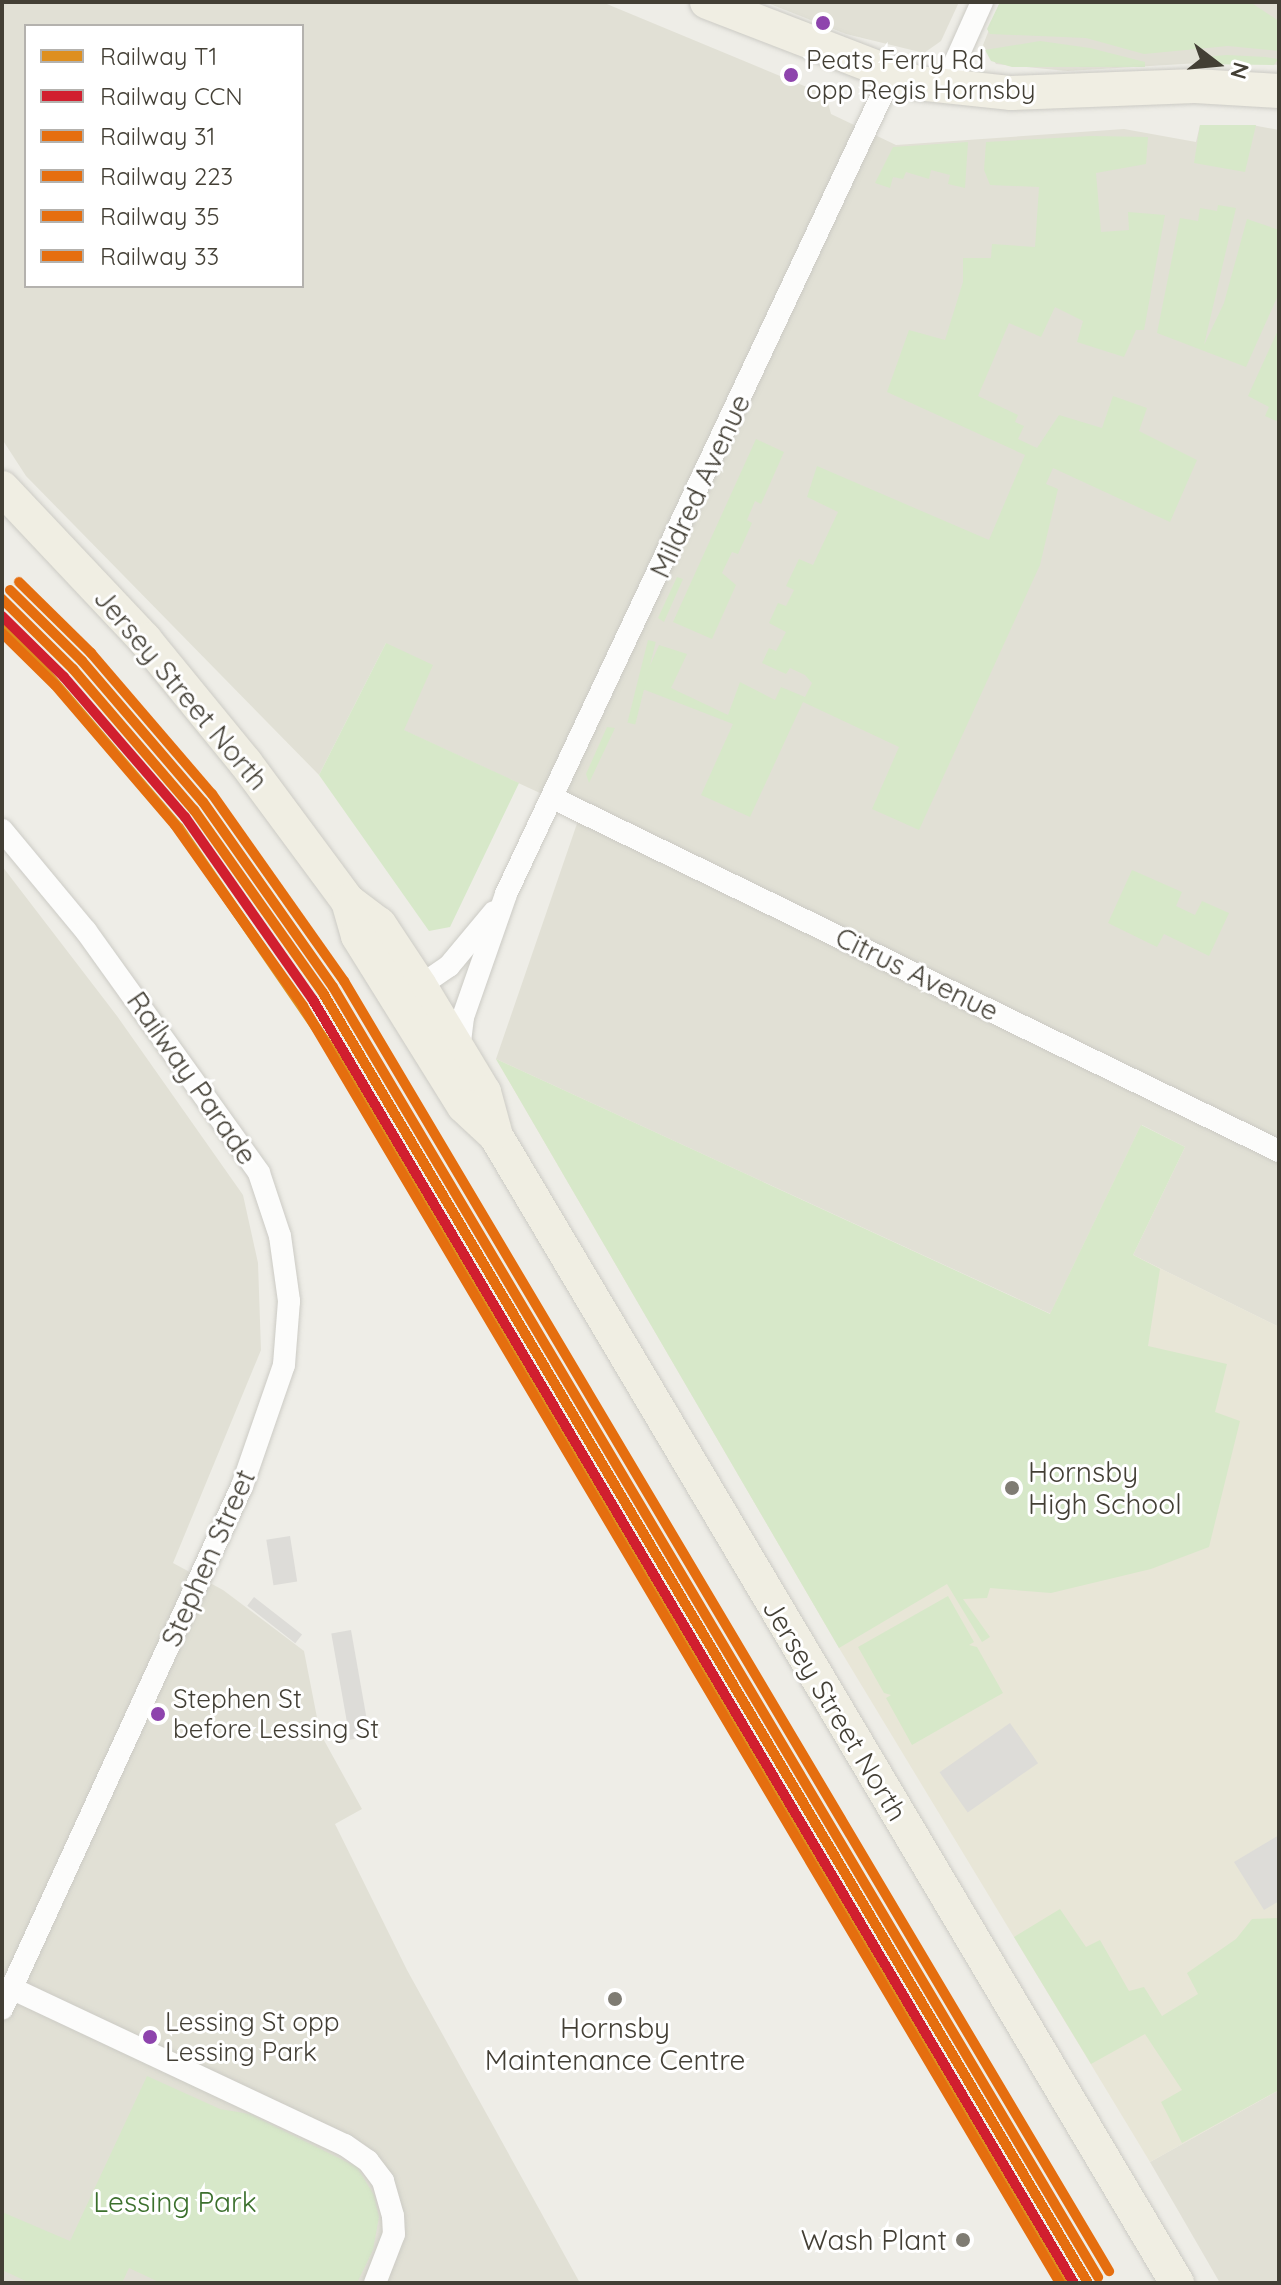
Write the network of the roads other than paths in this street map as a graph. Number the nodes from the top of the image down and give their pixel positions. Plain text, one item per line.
1 (707, 2) edge
2 (982, 2) edge
3 (891, 76) junction
4 (944, 87) junction
5 (1279, 91) edge
6 (2, 488) edge
7 (553, 798) junction
8 (2, 830) edge
9 (506, 894) junction
10 (410, 993) junction
11 (459, 1050) junction
12 (496, 1136) junction
13 (1279, 1151) edge
14 (284, 1365) joint
15 (11, 1988) junction
16 (2, 2009) edge
17 (375, 2283) edge
18 (1177, 2283) edge

1 - 3 main road
2 - 4 street
3 - 4 main road
3 - 7 street, Mildred Avenue
4 - 5 main road
6 - 10 main road, Jersey Street North
7 - 9 street, Mildred Avenue
7 - 13 street, Citrus Avenue
8 - 14 street, Railway Parade
9 - 10 street, Mildred Avenue
9 - 11 street, Mildred Avenue
10 - 11 main road, Jersey Street North
10 - 12 main road, Jersey Street North
11 - 12 main road, Jersey Street North
12 - 18 main road, Jersey Street North
14 - 15 street, Stephen Street
15 - 16 street, Stephen Street
15 - 17 street

